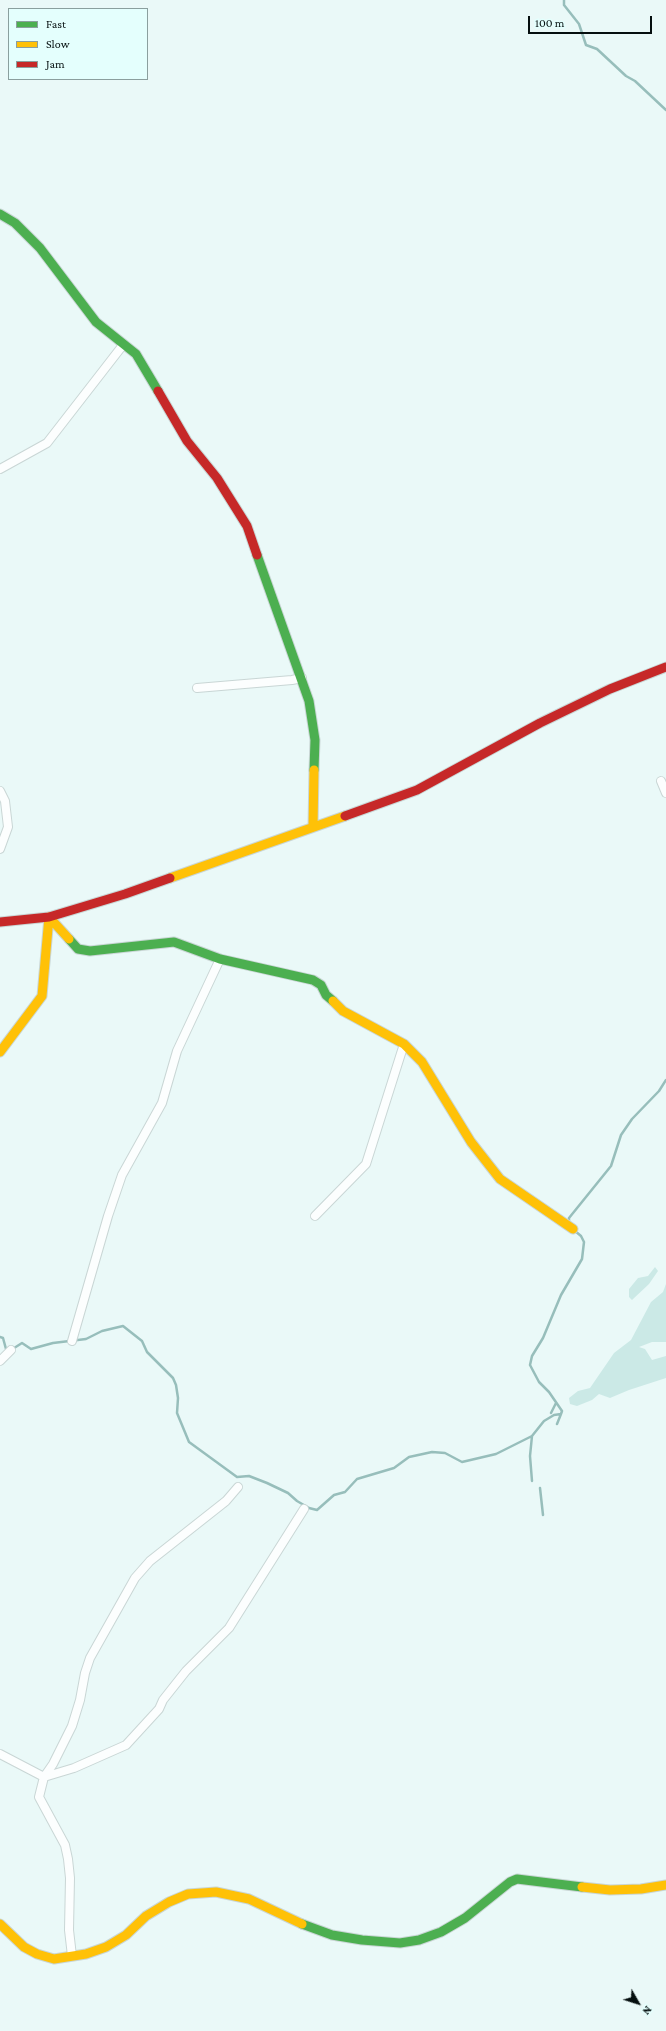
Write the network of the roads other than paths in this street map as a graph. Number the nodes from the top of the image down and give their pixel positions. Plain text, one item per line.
1 (0, 214) edge
2 (123, 345) junction
3 (0, 469) edge
4 (666, 667) edge
5 (302, 678) junction
6 (197, 688) dead end
7 (661, 781) dead end
8 (0, 791) edge
9 (666, 793) edge
10 (313, 827) junction
11 (0, 849) edge
12 (49, 917) junction
13 (0, 922) edge
14 (220, 959) junction
15 (404, 1044) junction
16 (0, 1052) edge
17 (315, 1216) dead end
18 (573, 1229) dead end
19 (72, 1341) dead end
20 (11, 1350) dead end
21 (0, 1361) edge
22 (238, 1487) dead end
23 (304, 1509) dead end
24 (0, 1754) edge
25 (44, 1777) junction
26 (666, 1885) edge
27 (0, 1924) edge
28 (72, 1956) junction

1 - 2 street
2 - 3 street
2 - 5 street
4 - 10 street
5 - 6 street
5 - 10 street
7 - 9 street
8 - 11 street
10 - 12 street
12 - 13 street
12 - 14 street
12 - 16 street
14 - 15 street
14 - 19 street
15 - 17 street
15 - 18 street
20 - 21 street
22 - 25 street
23 - 25 street
24 - 25 street
25 - 28 street
26 - 28 street
27 - 28 street

